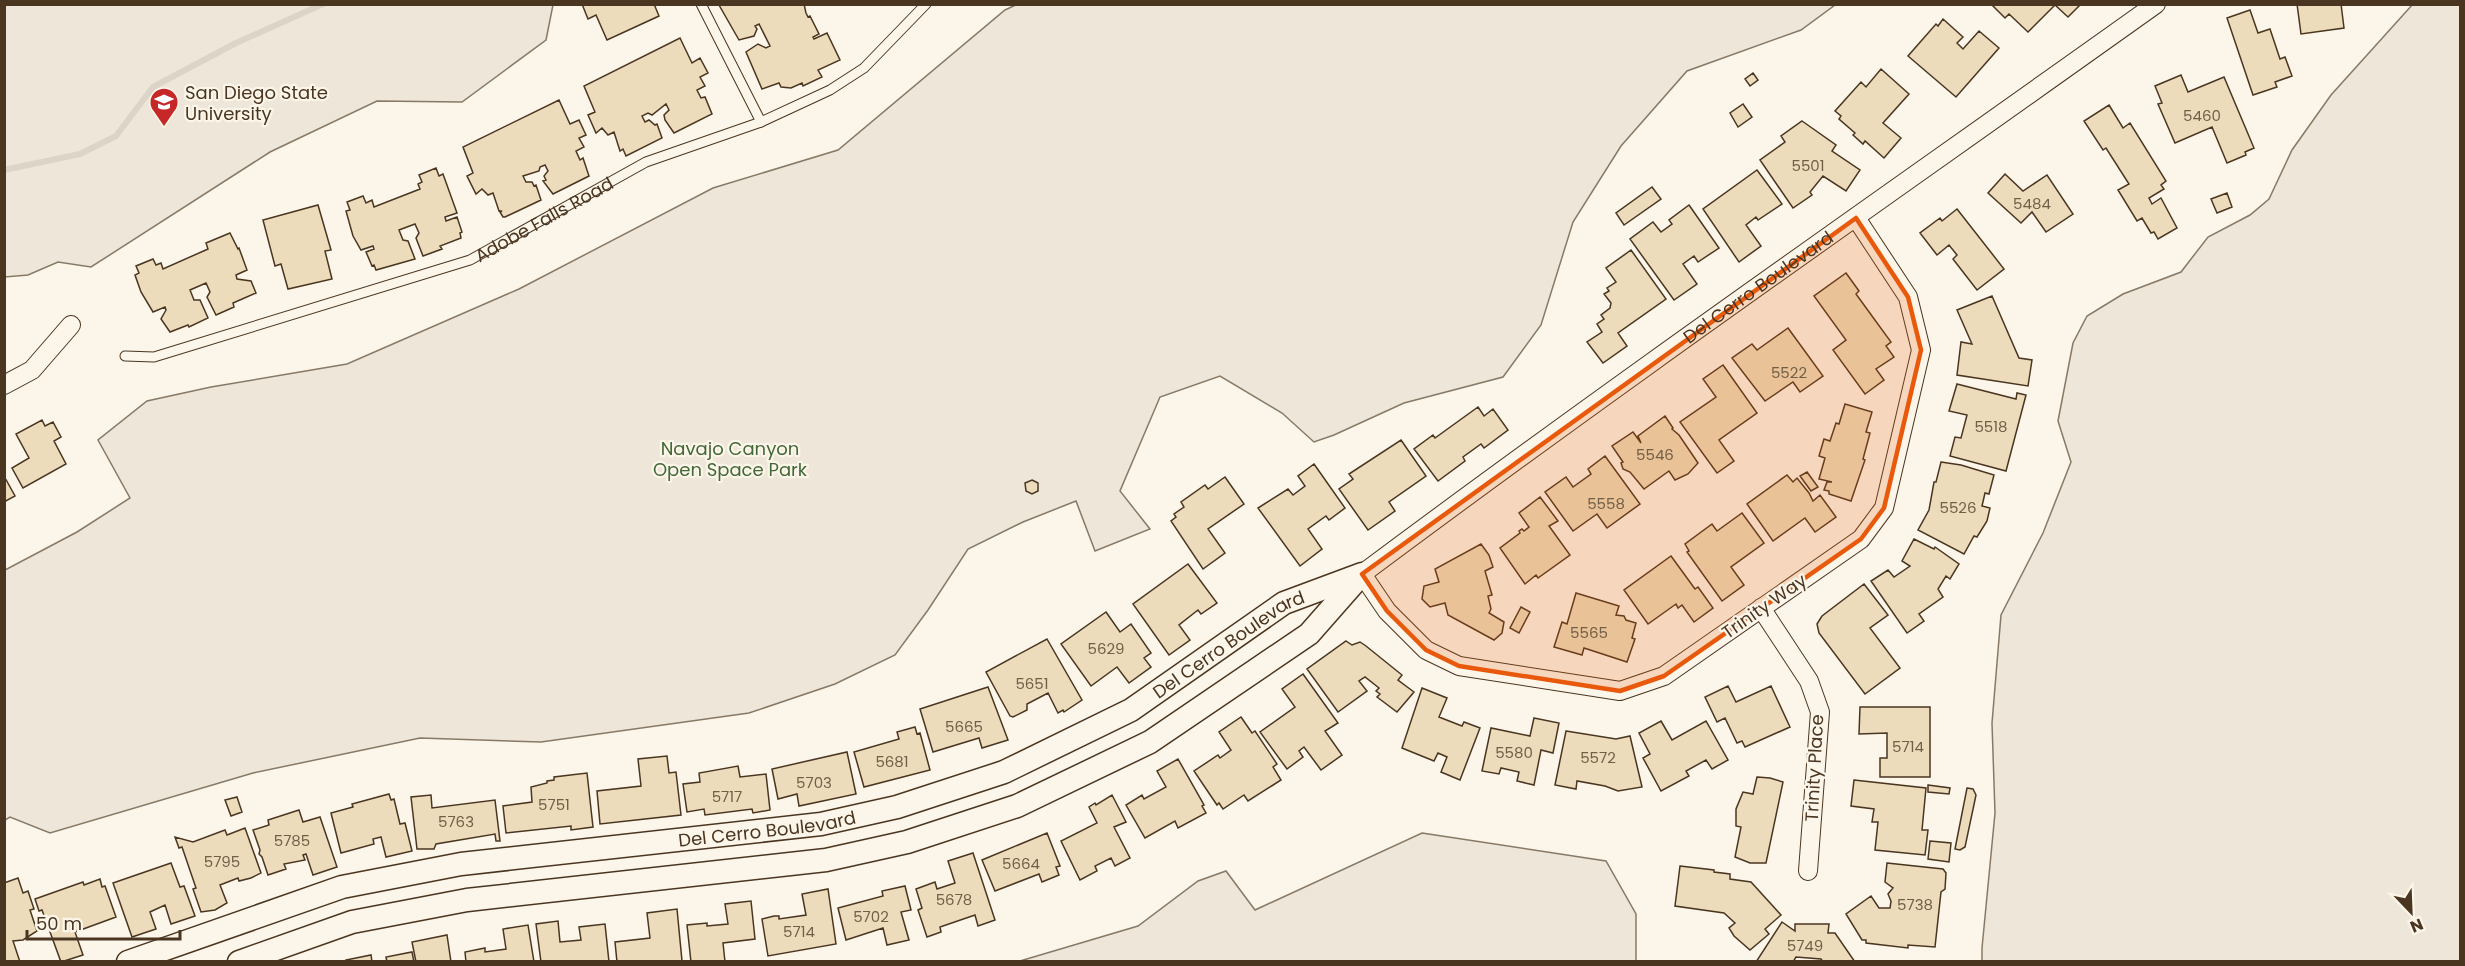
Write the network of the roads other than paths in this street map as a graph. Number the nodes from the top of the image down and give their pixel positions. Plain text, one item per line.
1 (701, 4) edge
2 (926, 4) edge
3 (2156, 4) edge
4 (761, 122) junction
5 (1856, 218) junction
6 (71, 325) dead end
7 (125, 356) dead end
8 (4, 385) edge
9 (1362, 574) junction
10 (1761, 608) junction
11 (1808, 871) dead end
12 (133, 961) edge
13 (239, 962) edge

1 - 4 lane
2 - 4 lane, Adobe Falls Road
3 - 5 street, Del Cerro Boulevard
4 - 7 lane, Adobe Falls Road
5 - 9 street, Del Cerro Boulevard
5 - 10 street, Trinity Way
6 - 8 street
9 - 10 street, Trinity Way
9 - 12 street, Del Cerro Boulevard
9 - 13 street, Del Cerro Boulevard
10 - 11 street, Trinity Place

